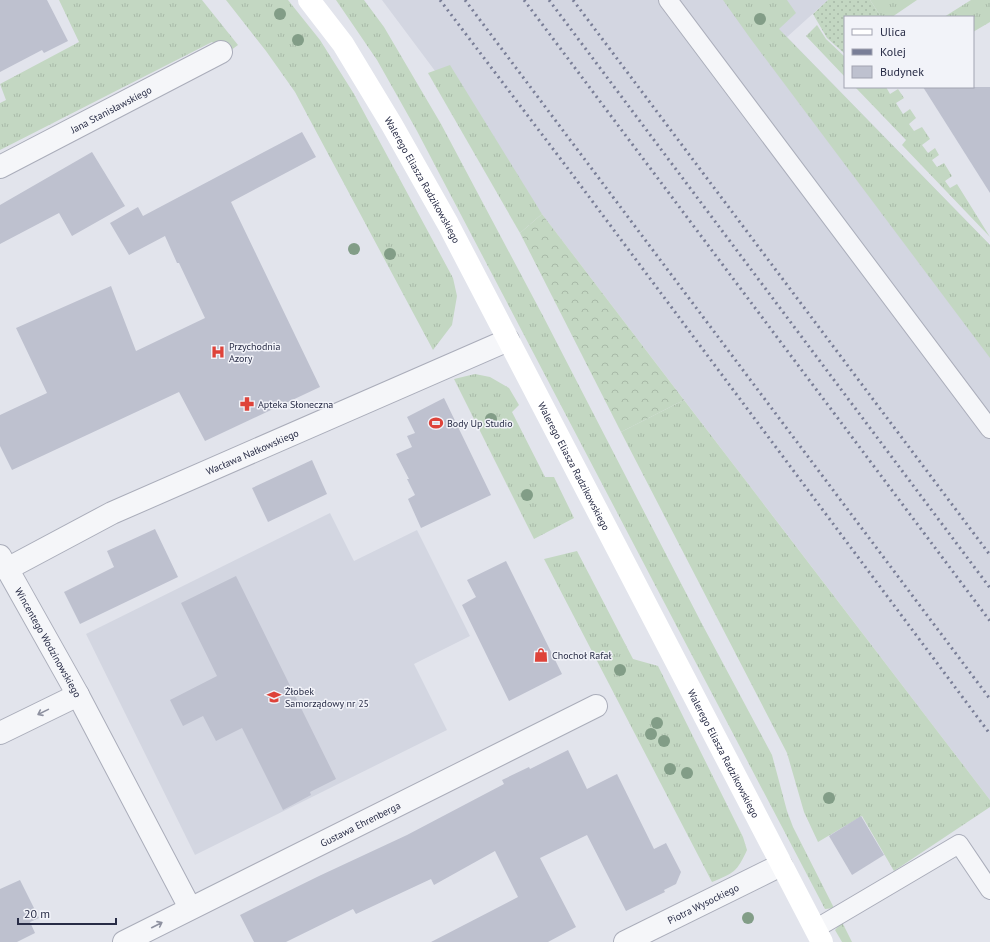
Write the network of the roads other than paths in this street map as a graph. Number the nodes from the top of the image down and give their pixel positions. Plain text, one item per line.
1 (309, 0) edge
2 (668, 0) edge
3 (221, 52) dead end
4 (0, 167) edge
5 (508, 340) junction
6 (990, 430) edge
7 (2, 564) edge
8 (78, 695) junction
9 (596, 706) dead end
10 (0, 733) edge
11 (781, 865) junction
12 (990, 890) edge
13 (190, 908) junction
14 (818, 936) edge
15 (124, 942) edge
16 (625, 942) edge

1 - 5 street, Walerego Eliasza Radzikowskiego
2 - 6 lane
3 - 4 street, Jana Stanisławskiego
5 - 7 street, Wacława Nałkowskiego
5 - 11 street, Walerego Eliasza Radzikowskiego
7 - 8 street, Wincentego Wodzinowskiego
8 -> 10 street, Wincentego Wodzinowskiego
8 - 13 street
9 - 13 street, Gustawa Ehrenberga
11 - 14 street, Walerego Eliasza Radzikowskiego
11 - 16 street, Piotra Wysockiego
12 - 14 lane
15 -> 13 street, Gustawa Ehrenberga

